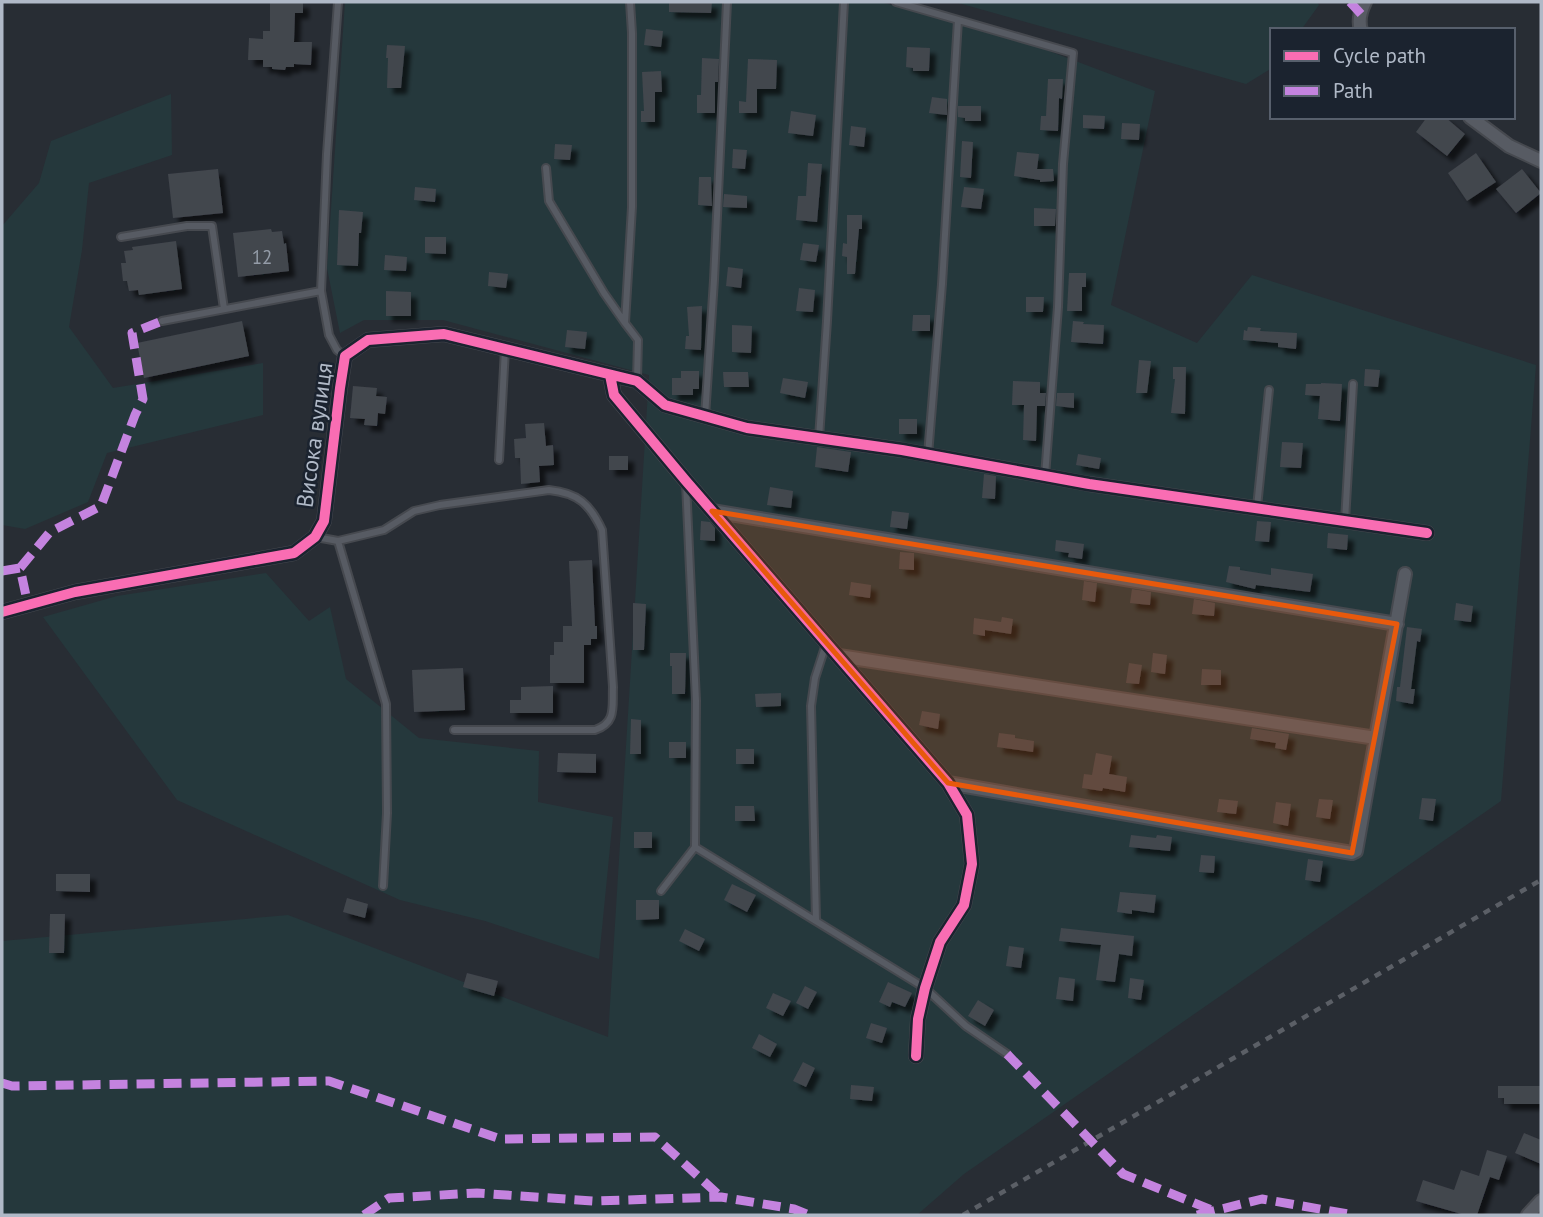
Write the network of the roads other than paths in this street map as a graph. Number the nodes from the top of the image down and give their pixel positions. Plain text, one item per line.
1 (338, 2) edge
2 (630, 2) edge
3 (727, 2) edge
4 (844, 2) edge
5 (896, 2) edge
6 (1365, 2) edge
7 (958, 20) junction
8 (1361, 28) edge
9 (1473, 119) edge
10 (1541, 161) edge
11 (545, 168) dead end
12 (121, 236) dead end
13 (321, 292) junction
14 (224, 309) junction
15 (162, 321) dead end
16 (625, 323) junction
17 (505, 349) junction
18 (345, 356) junction
19 (610, 375) junction
20 (637, 381) junction
21 (1353, 384) dead end
22 (1269, 390) dead end
23 (705, 417) junction
24 (819, 438) junction
25 (928, 455) junction
26 (499, 460) dead end
27 (1045, 476) junction
28 (686, 481) junction
29 (1257, 508) junction
30 (712, 511) junction
31 (1345, 520) junction
32 (1427, 533) dead end
33 (315, 537) junction
34 (338, 541) junction
35 (1405, 573) dead end
36 (2, 612) edge
37 (1397, 624) junction
38 (827, 643) junction
39 (839, 656) junction
40 (454, 730) dead end
41 (1376, 738) junction
42 (948, 783) junction
43 (695, 848) junction
44 (383, 886) dead end
45 (661, 891) dead end
46 (816, 920) junction
47 (925, 988) junction
48 (1007, 1054) dead end
49 (916, 1055) dead end
50 (1541, 1201) edge
51 (1528, 1215) edge

1 - 13 lane
2 - 16 lane
3 - 23 lane
4 - 24 lane
5 - 7 lane
6 - 8 street
7 - 25 lane
7 - 27 lane
9 - 10 street
11 - 16 lane
12 - 14 lane
13 - 14 lane
13 - 18 lane
14 - 15 lane
16 - 20 lane
17 - 18 street, Висока вулиця
17 - 19 street, Висока вулиця
17 - 26 lane
18 - 33 street, Висока вулиця
19 - 20 street, Висока вулиця
19 - 28 street
20 - 23 street
21 - 31 lane
22 - 29 lane
23 - 24 street
24 - 25 street
25 - 27 street
27 - 29 street
28 - 30 street
28 - 43 lane
29 - 31 street
30 - 37 street
30 - 38 street
31 - 32 street
33 - 34 lane
33 - 36 street, Висока вулиця
34 - 40 lane
34 - 44 lane
35 - 37 street
37 - 41 street
38 - 39 street
38 - 46 lane
39 - 41 street
39 - 42 street
41 - 42 street
42 - 47 street
43 - 45 lane
43 - 46 lane
46 - 47 lane
47 - 48 lane
47 - 49 street
50 - 51 street

